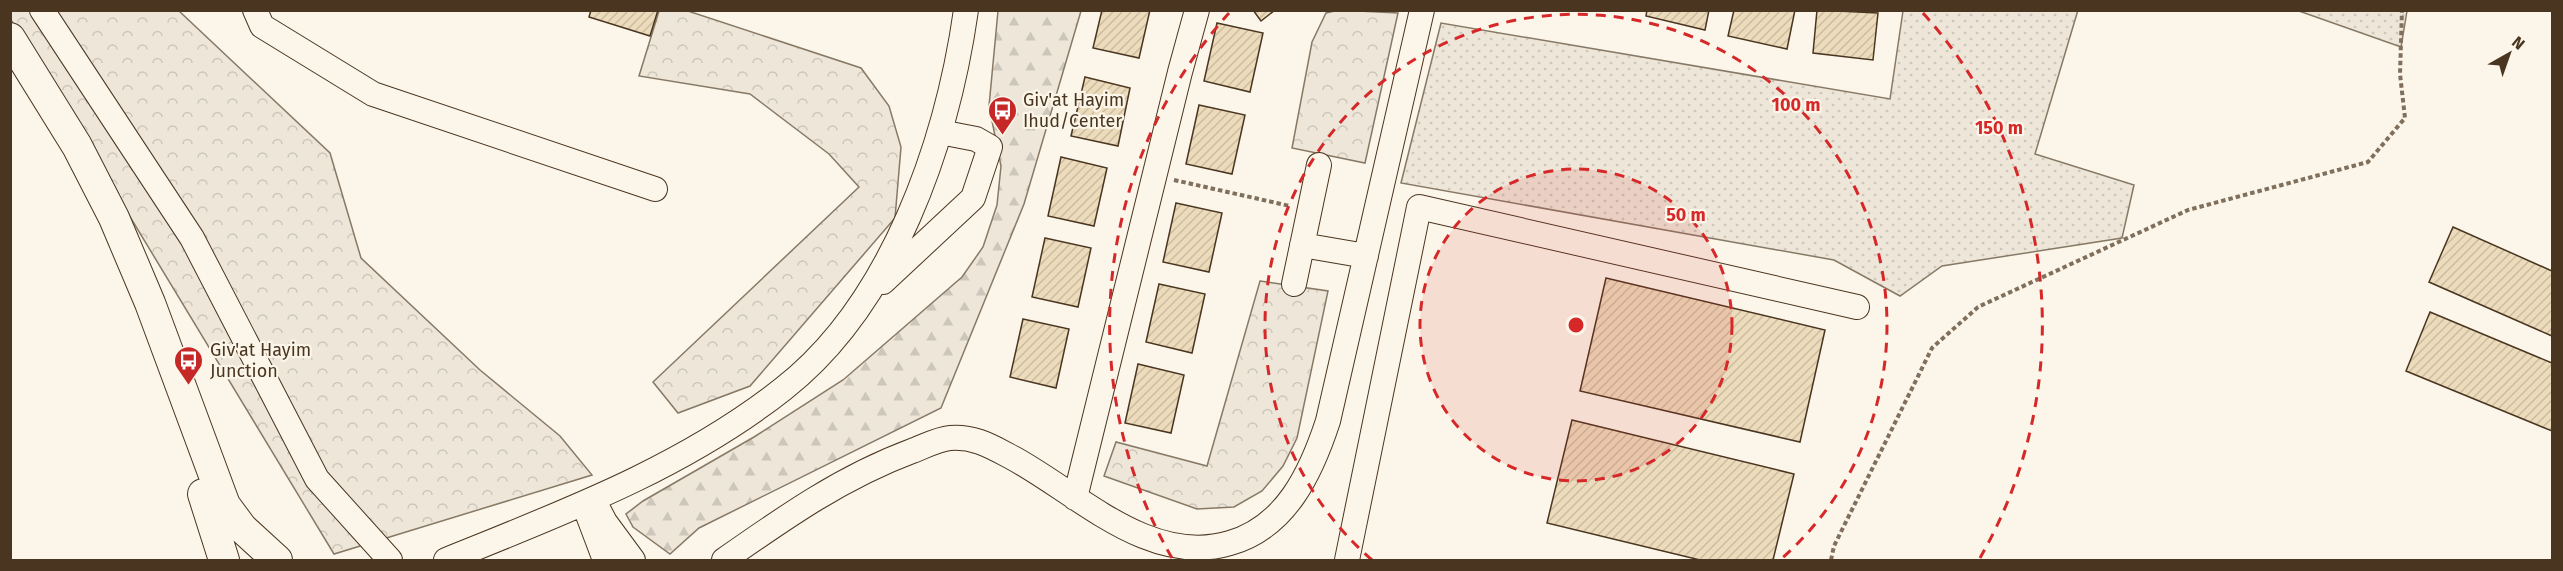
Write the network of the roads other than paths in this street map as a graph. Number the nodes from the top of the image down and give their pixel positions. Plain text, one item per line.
1 (42, 10) edge
2 (255, 10) edge
3 (966, 10) edge
4 (1197, 10) edge
5 (1422, 10) edge
6 (10, 38) edge
7 (10, 46) edge
8 (940, 132) junction
9 (1319, 165) dead end
10 (655, 189) dead end
11 (1302, 245) junction
12 (1366, 256) junction
13 (1294, 284) dead end
14 (861, 302) junction
15 (1857, 307) dead end
16 (1075, 498) junction
17 (589, 502) junction
18 (759, 536) junction
19 (224, 561) edge
20 (277, 561) edge
21 (390, 561) edge
22 (446, 561) edge
23 (605, 561) edge
24 (633, 561) edge
25 (724, 561) edge
26 (747, 561) edge
27 (1347, 561) edge

1 - 21 street
2 - 10 street
3 - 8 street
4 - 16 street
5 - 12 street
6 - 20 main road
7 - 19 main road
8 - 14 street
8 - 14 street
9 - 11 street
11 - 12 street
11 - 13 street
12 - 16 street
14 - 17 street
15 - 27 street
16 - 18 street
17 - 22 street
17 - 23 street
17 - 24 street
18 - 25 street
18 - 26 street

